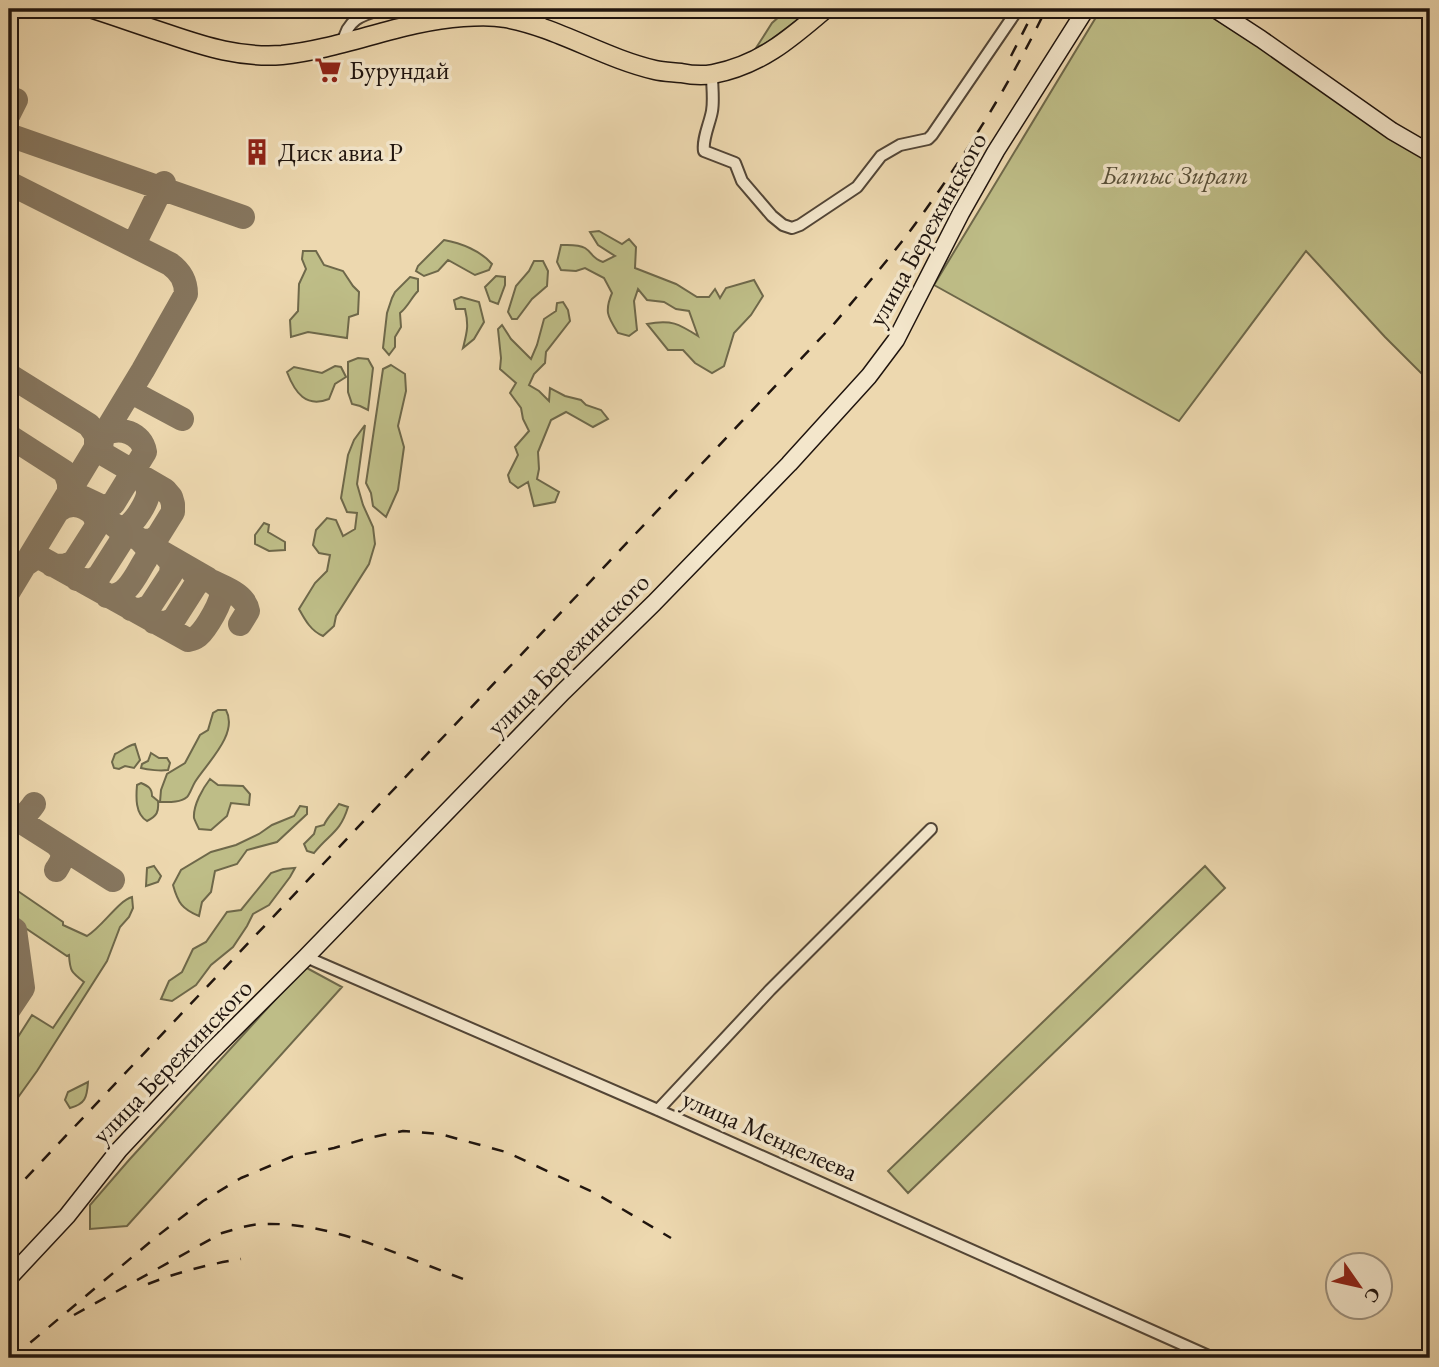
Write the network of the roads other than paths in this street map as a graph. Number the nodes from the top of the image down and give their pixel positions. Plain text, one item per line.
1 (93, 9) edge
2 (382, 9) edge
3 (536, 9) edge
4 (825, 9) edge
5 (1018, 9) edge
6 (1086, 9) edge
7 (1215, 9) edge
8 (542, 29) junction
9 (343, 43) junction
10 (712, 75) junction
11 (1430, 153) edge
12 (931, 829) dead end
13 (306, 957) junction
14 (658, 1110) junction
15 (9, 1278) edge
16 (1213, 1358) edge

1 - 9 main road
2 - 9 street
3 - 8 street
4 - 10 main road
5 - 10 street
6 - 13 main road, улица Бережинского
7 - 11 main road
8 - 9 main road
8 - 10 main road
12 - 14 street
13 - 14 street, улица Менделеева
13 - 15 main road, улица Бережинского
14 - 16 street, улица Менделеева

